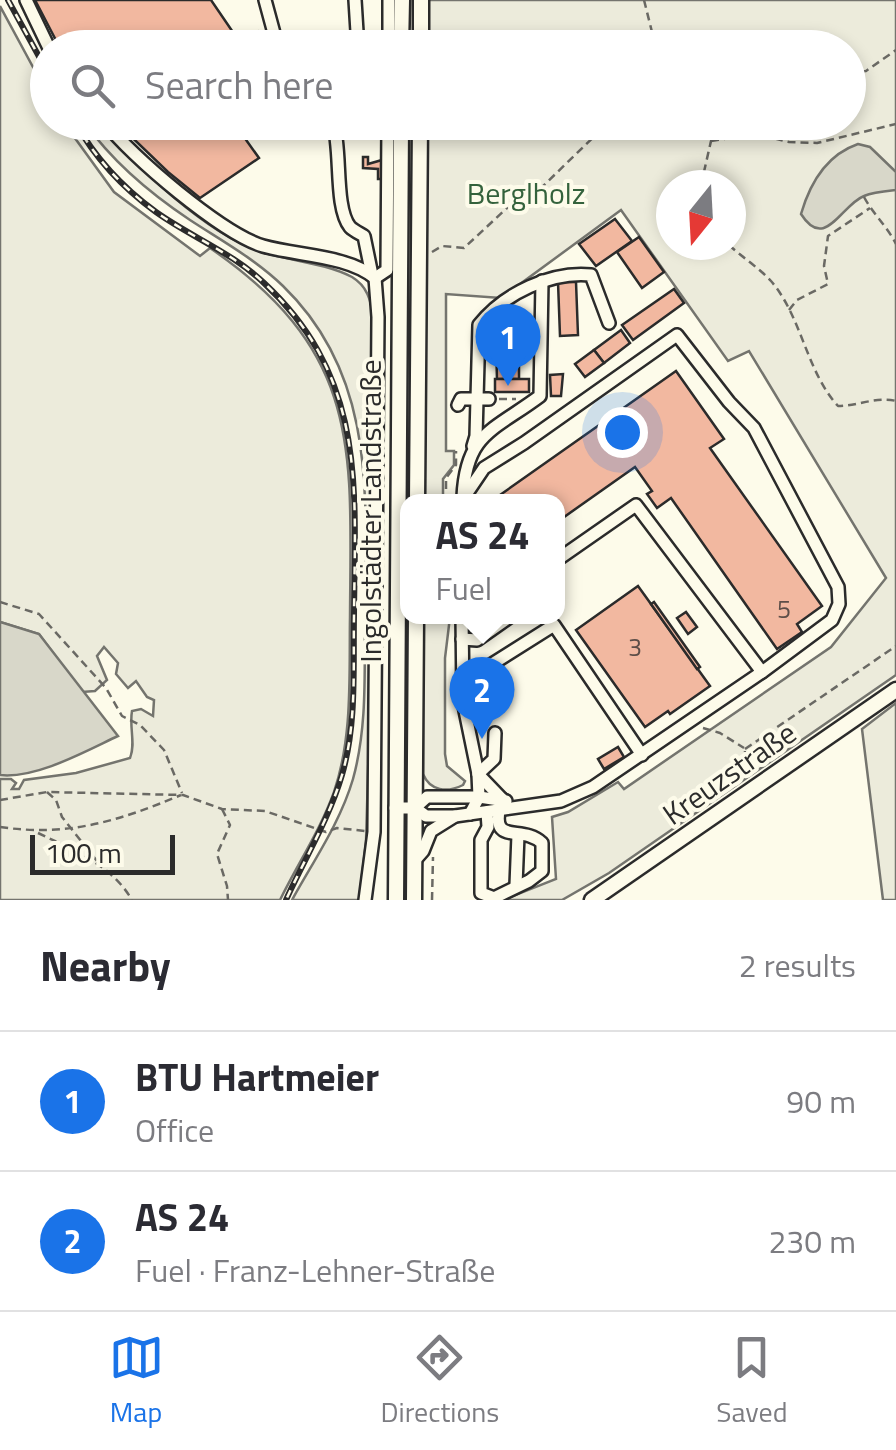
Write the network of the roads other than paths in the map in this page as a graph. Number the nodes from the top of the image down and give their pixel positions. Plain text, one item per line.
1 (26, 0) edge
2 (264, 0) edge
3 (356, 0) edge
4 (389, 0) edge
5 (402, 0) edge
6 (421, 0) edge
7 (40, 30) edge
8 (273, 30) edge
9 (357, 30) edge
10 (388, 30) edge
11 (401, 30) edge
12 (421, 30) edge
13 (118, 140) edge
14 (338, 140) edge
15 (388, 140) edge
16 (401, 140) edge
17 (420, 140) edge
18 (374, 277) junction
19 (542, 281) junction
20 (608, 323) dead end
21 (483, 399) junction
22 (458, 405) dead end
23 (473, 446) junction
24 (417, 494) edge
25 (463, 494) edge
26 (467, 494) edge
27 (565, 554) edge
28 (416, 624) edge
29 (462, 624) edge
30 (499, 624) edge
31 (462, 639) junction
32 (762, 672) junction
33 (462, 683) junction
34 (896, 690) edge
35 (490, 712) dead end
36 (495, 733) dead end
37 (642, 755) junction
38 (478, 774) junction
39 (480, 797) junction
40 (395, 808) junction
41 (415, 808) junction
42 (496, 808) junction
43 (470, 814) junction
44 (456, 816) junction
45 (518, 835) junction
46 (414, 860) junction
47 (516, 884) junction
48 (366, 900) edge
49 (396, 900) edge
50 (414, 900) edge
51 (592, 900) edge

1 - 7 street
2 - 8 street
3 - 9 street
4 - 10 street
5 - 11 main road
6 - 12 main road
13 - 18 street
14 - 18 street
15 - 18 street, Ingolstädter Landstraße
16 - 40 main road, Ingolstädter Landstraße
17 - 24 main road, Ingolstädter Landstraße
18 - 48 street, Ingolstädter Landstraße
19 - 20 street
19 - 21 street
19 - 23 street
21 - 22 street
21 - 23 street
23 - 25 street
26 - 32 street
27 - 32 street
28 - 41 main road, Ingolstädter Landstraße
29 - 31 street
30 - 31 street
31 - 33 street
32 - 37 street
33 - 35 street
33 - 37 street
33 - 38 street
34 - 51 main road, Kreuzstraße
36 - 38 street
37 - 42 street
38 - 39 street
38 - 42 street
39 - 41 street
39 - 42 street
39 - 43 street
40 - 41 street
40 - 49 main road, Ingolstädter Landstraße
41 - 44 street
41 - 46 main road, Ingolstädter Landstraße
42 - 43 street
42 - 45 street
42 - 47 street
43 - 44 street
44 - 46 street
45 - 47 street
45 - 47 street
46 - 50 main road, Ingolstädter Landstraße

